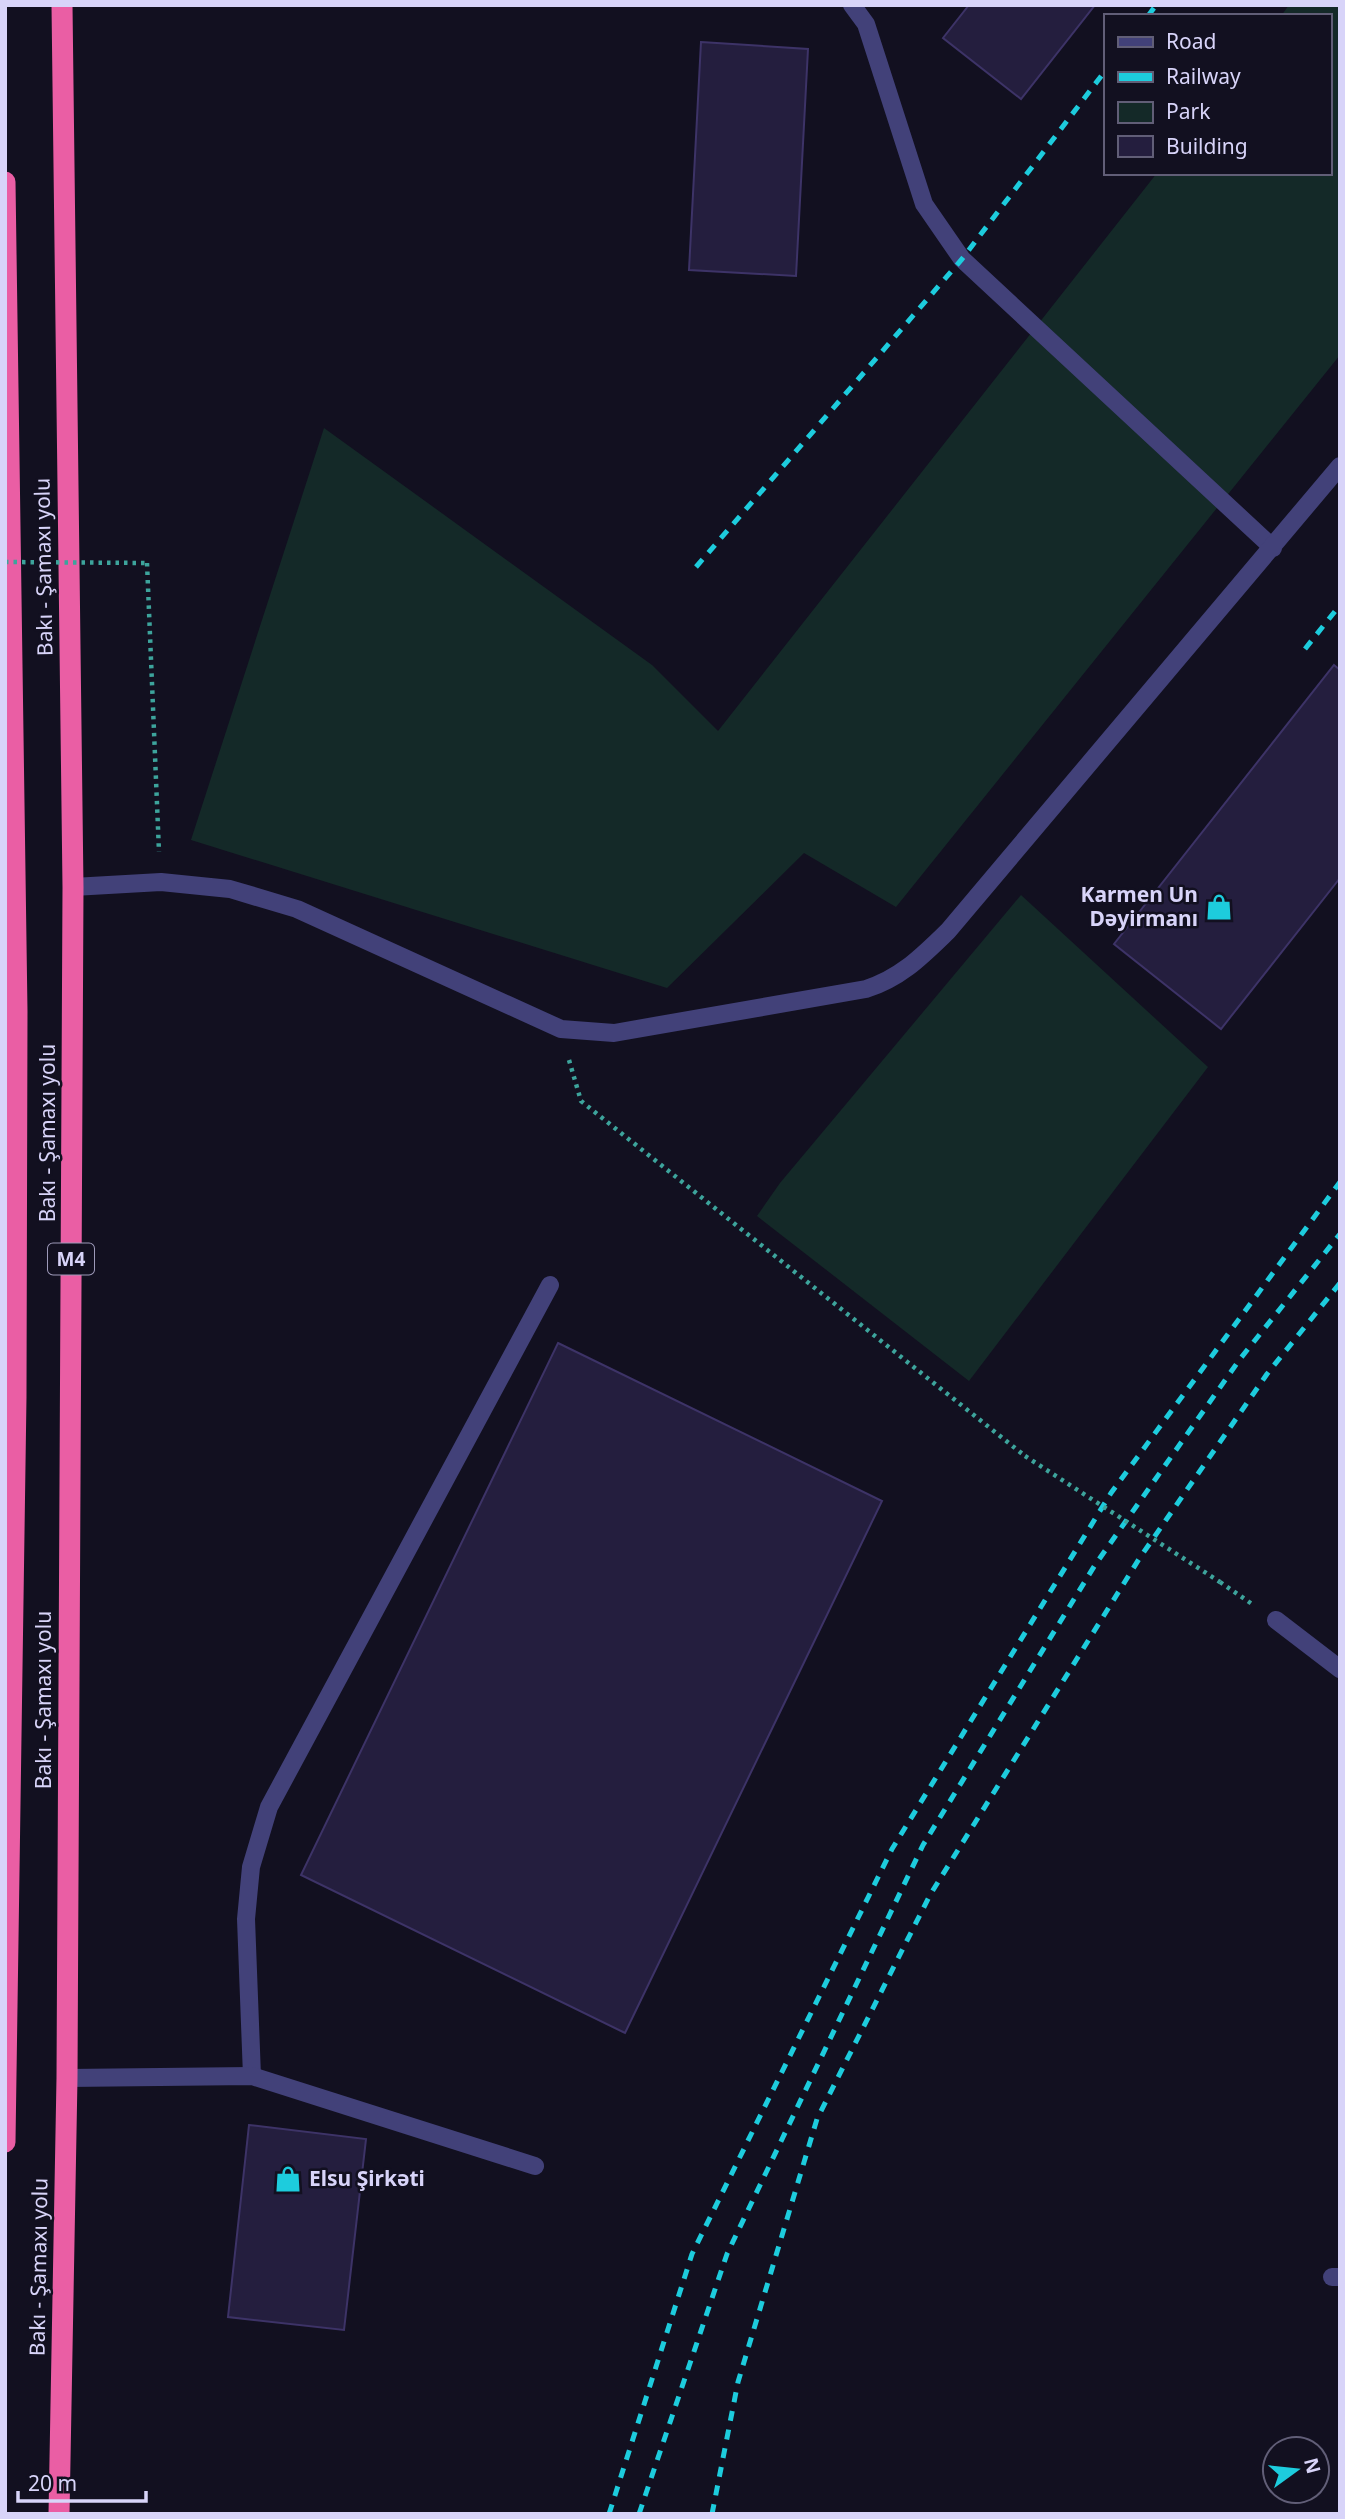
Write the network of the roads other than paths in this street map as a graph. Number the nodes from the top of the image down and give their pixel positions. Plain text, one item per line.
1 (62, 5) edge
2 (852, 5) edge
3 (5, 183) edge
4 (1340, 466) edge
5 (1273, 548) junction
6 (74, 887) junction
7 (11, 1010) edge
8 (550, 1285) dead end
9 (11, 1398) edge
10 (1276, 1620) road end
11 (1340, 1668) edge
12 (252, 2076) junction
13 (67, 2078) junction
14 (5, 2142) edge
15 (535, 2165) dead end
16 (59, 2514) edge

1 - 6 highway, Bakı - Şamaxı yolu / M4
2 - 5 street
3 - 7 highway, Bakı - Şamaxı yolu
4 - 5 street
5 - 6 street
6 - 13 highway, Bakı - Şamaxı yolu / M4
7 - 9 highway, Bakı - Şamaxı yolu
8 - 12 street
9 - 14 highway, Bakı - Şamaxı yolu
10 - 11 street
12 - 13 street
12 - 15 street
13 - 16 highway, Bakı - Şamaxı yolu / M4

